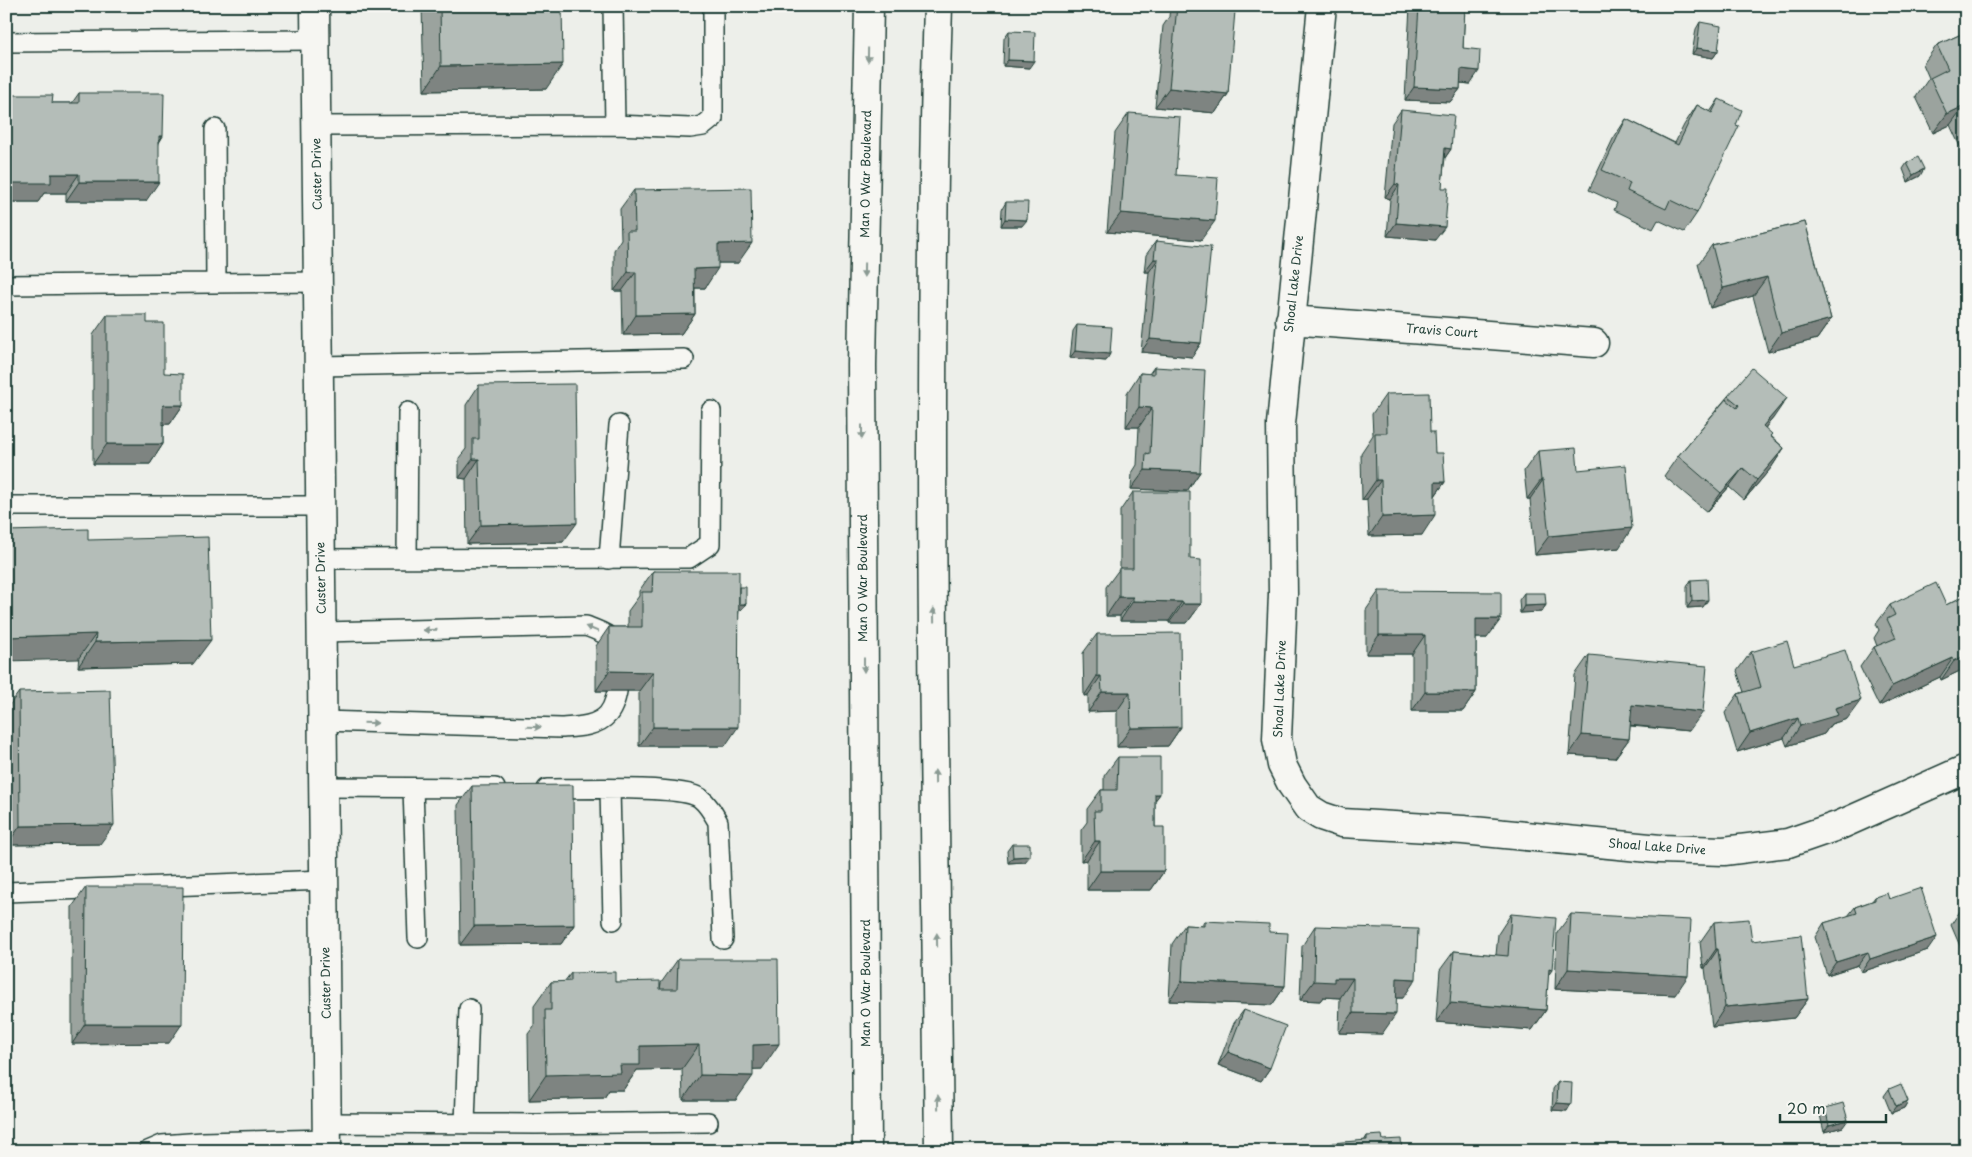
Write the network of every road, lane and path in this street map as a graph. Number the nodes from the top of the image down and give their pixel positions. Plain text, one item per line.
1 (315, 6) edge
2 (613, 6) edge
3 (713, 6) edge
4 (869, 6) edge
5 (938, 6) edge
6 (1322, 6) edge
7 (315, 40) junction
8 (6, 42) edge
9 (615, 125) junction
10 (316, 126) junction
11 (215, 129) dead end
12 (318, 282) junction
13 (216, 283) junction
14 (6, 285) edge
15 (1290, 320) junction
16 (1594, 343) dead end
17 (684, 359) dead end
18 (318, 366) junction
19 (711, 411) dead end
20 (408, 412) dead end
21 (618, 425) dead end
22 (6, 506) edge
23 (320, 506) junction
24 (321, 559) junction
25 (407, 559) junction
26 (608, 559) junction
27 (322, 632) junction
28 (322, 721) junction
29 (1966, 769) edge
30 (324, 787) junction
31 (413, 788) junction
32 (512, 788) edge
33 (531, 789) edge
34 (610, 789) junction
35 (325, 880) junction
36 (6, 892) edge
37 (613, 920) dead end
38 (418, 938) dead end
39 (723, 939) dead end
40 (469, 1009) dead end
41 (708, 1122) dead end
42 (465, 1124) junction
43 (327, 1137) edge
44 (203, 1146) edge
45 (148, 1151) edge
46 (867, 1151) edge
47 (938, 1151) edge

1 - 7 street, Custer Drive
2 - 9 lane
3 - 9 lane
4 -> 46 street, Man O War Boulevard
47 -> 5 street
6 - 15 street, Shoal Lake Drive
7 - 8 lane
7 - 10 street, Custer Drive
9 - 10 lane
10 - 12 street, Custer Drive
11 - 13 lane
12 - 13 lane
12 - 18 street, Custer Drive
13 - 14 lane
15 - 16 street, Travis Court
15 - 29 street, Shoal Lake Drive
17 - 18 lane
18 - 23 street, Custer Drive
19 - 26 lane
20 - 25 lane
21 - 26 lane
22 - 23 lane
23 - 24 street, Custer Drive
24 - 25 lane
24 - 27 street, Custer Drive
25 - 26 lane
27 - 28 street, Custer Drive
28 -> 27 lane
28 - 30 street, Custer Drive
30 - 31 lane
30 - 35 street, Custer Drive
31 - 32 lane
31 - 38 lane
33 - 34 lane
34 - 37 lane
34 - 39 lane
35 - 36 lane
35 - 43 street, Custer Drive
40 - 42 lane
41 - 42 lane
42 - 43 lane
43 - 44 lane
44 - 45 lane

